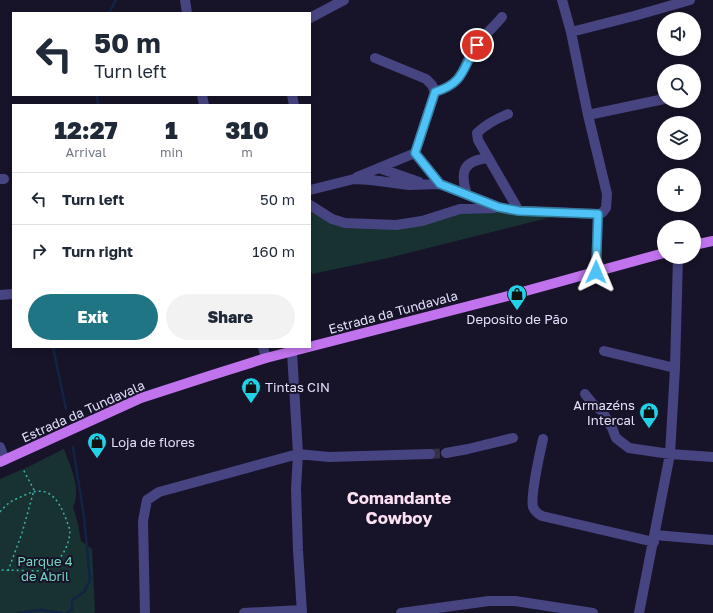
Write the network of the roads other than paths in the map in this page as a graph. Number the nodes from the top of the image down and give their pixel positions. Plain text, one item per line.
1 (185, 0) edge
2 (344, 0) edge
3 (562, 0) edge
4 (690, 0) edge
5 (187, 12) edge
6 (311, 17) edge
7 (502, 18) dead end
8 (571, 32) junction
9 (375, 58) dead end
10 (435, 92) junction
11 (657, 100) edge
12 (508, 114) dead end
13 (588, 115) junction
14 (415, 153) junction
15 (488, 158) junction
16 (379, 168) junction
17 (354, 179) junction
18 (424, 184) junction
19 (440, 184) junction
20 (311, 190) edge
21 (467, 195) junction
22 (311, 206) edge
23 (498, 207) junction
24 (519, 211) junction
25 (598, 214) junction
26 (713, 241) edge
27 (701, 244) edge
28 (657, 255) edge
29 (678, 264) edge
30 (596, 272) junction
31 (0, 294) edge
32 (12, 294) edge
33 (311, 347) edge
34 (263, 348) edge
35 (307, 348) edge
36 (292, 352) junction
37 (604, 352) dead end
38 (266, 358) junction
39 (675, 368) junction
40 (585, 394) dead end
41 (514, 438) dead end
42 (543, 439) dead end
43 (0, 447) edge
44 (446, 453) tunnel mouth
45 (298, 454) junction
46 (430, 454) tunnel mouth
47 (670, 454) junction
48 (713, 457) edge
49 (3, 461) edge
50 (654, 539) junction
51 (713, 540) edge
52 (302, 612) edge
53 (577, 612) edge
54 (145, 613) edge
55 (244, 613) edge
56 (402, 613) edge
57 (593, 613) edge
58 (640, 613) edge

1 - 5 street
2 - 6 street
3 - 8 street
4 - 8 street
7 - 10 street
8 - 13 street
9 - 10 street
10 - 14 street
11 - 13 street
12 - 15 street
13 - 25 street
14 - 16 street
14 - 19 street
15 - 21 street
15 - 24 street
16 - 17 street
16 - 18 street
17 - 18 street
17 - 20 street
18 - 19 street
19 - 21 street
21 - 23 street
22 - 23 street
23 - 24 street
24 - 25 street
25 - 30 street
26 - 27 main road
28 - 30 main road, Estrada da Tundavala
29 - 39 street
30 - 33 main road, Estrada da Tundavala
31 - 32 street
34 - 38 street
35 - 36 main road, Estrada da Tundavala
36 - 38 main road, Estrada da Tundavala
36 - 45 street
37 - 39 street
38 - 49 main road, Estrada da Tundavala
39 - 47 street
40 - 47 street
41 - 44 street
42 - 50 street
43 - 49 street
45 - 46 street
45 - 52 street
45 - 54 street
47 - 48 street
47 - 50 street
50 - 51 street
50 - 58 street
52 - 55 street
53 - 56 street
53 - 57 street

